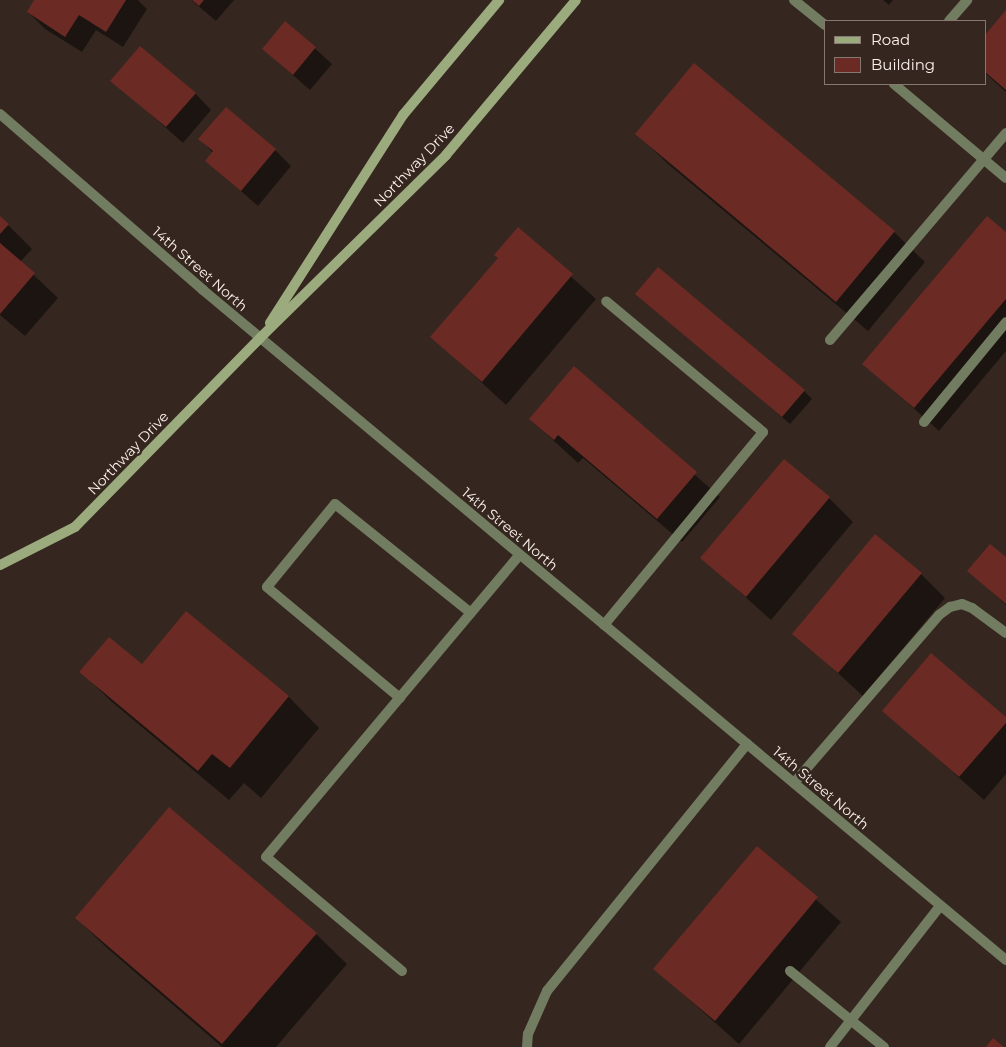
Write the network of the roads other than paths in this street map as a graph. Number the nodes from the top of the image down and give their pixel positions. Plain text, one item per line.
1 (499, 0) edge
2 (576, 0) edge
3 (794, 0) edge
4 (967, 0) edge
5 (950, 20) edge
6 (824, 25) edge
7 (896, 85) edge
8 (0, 114) edge
9 (1006, 133) edge
10 (984, 159) junction
11 (1006, 178) edge
12 (606, 301) dead end
13 (1006, 322) edge
14 (260, 338) junction
15 (830, 340) dead end
16 (924, 422) dead end
17 (519, 555) junction
18 (0, 565) edge
19 (470, 613) junction
20 (604, 625) junction
21 (1006, 634) edge
22 (400, 698) junction
23 (747, 744) junction
24 (794, 783) junction
25 (940, 906) junction
26 (1006, 960) edge
27 (402, 971) dead end
28 (790, 971) dead end
29 (851, 1021) junction
30 (527, 1047) edge
31 (830, 1047) edge
32 (884, 1047) edge

1 - 14 street, Northway Drive
2 - 14 street, Northway Drive
3 - 6 street
4 - 5 street
7 - 10 street
8 - 14 street, 14th Street North
9 - 10 street
10 - 11 street
10 - 15 street
12 - 20 street
13 - 16 street
14 - 17 street, 14th Street North
14 - 18 street, Northway Drive
17 - 19 street
17 - 20 street, 14th Street North
19 - 22 street
19 - 22 street
20 - 23 street, 14th Street North
21 - 24 street
22 - 27 street
23 - 24 street, 14th Street North
23 - 30 street
24 - 25 street, 14th Street North
25 - 26 street, 14th Street North
25 - 29 street
28 - 29 street
29 - 31 street
29 - 32 street

